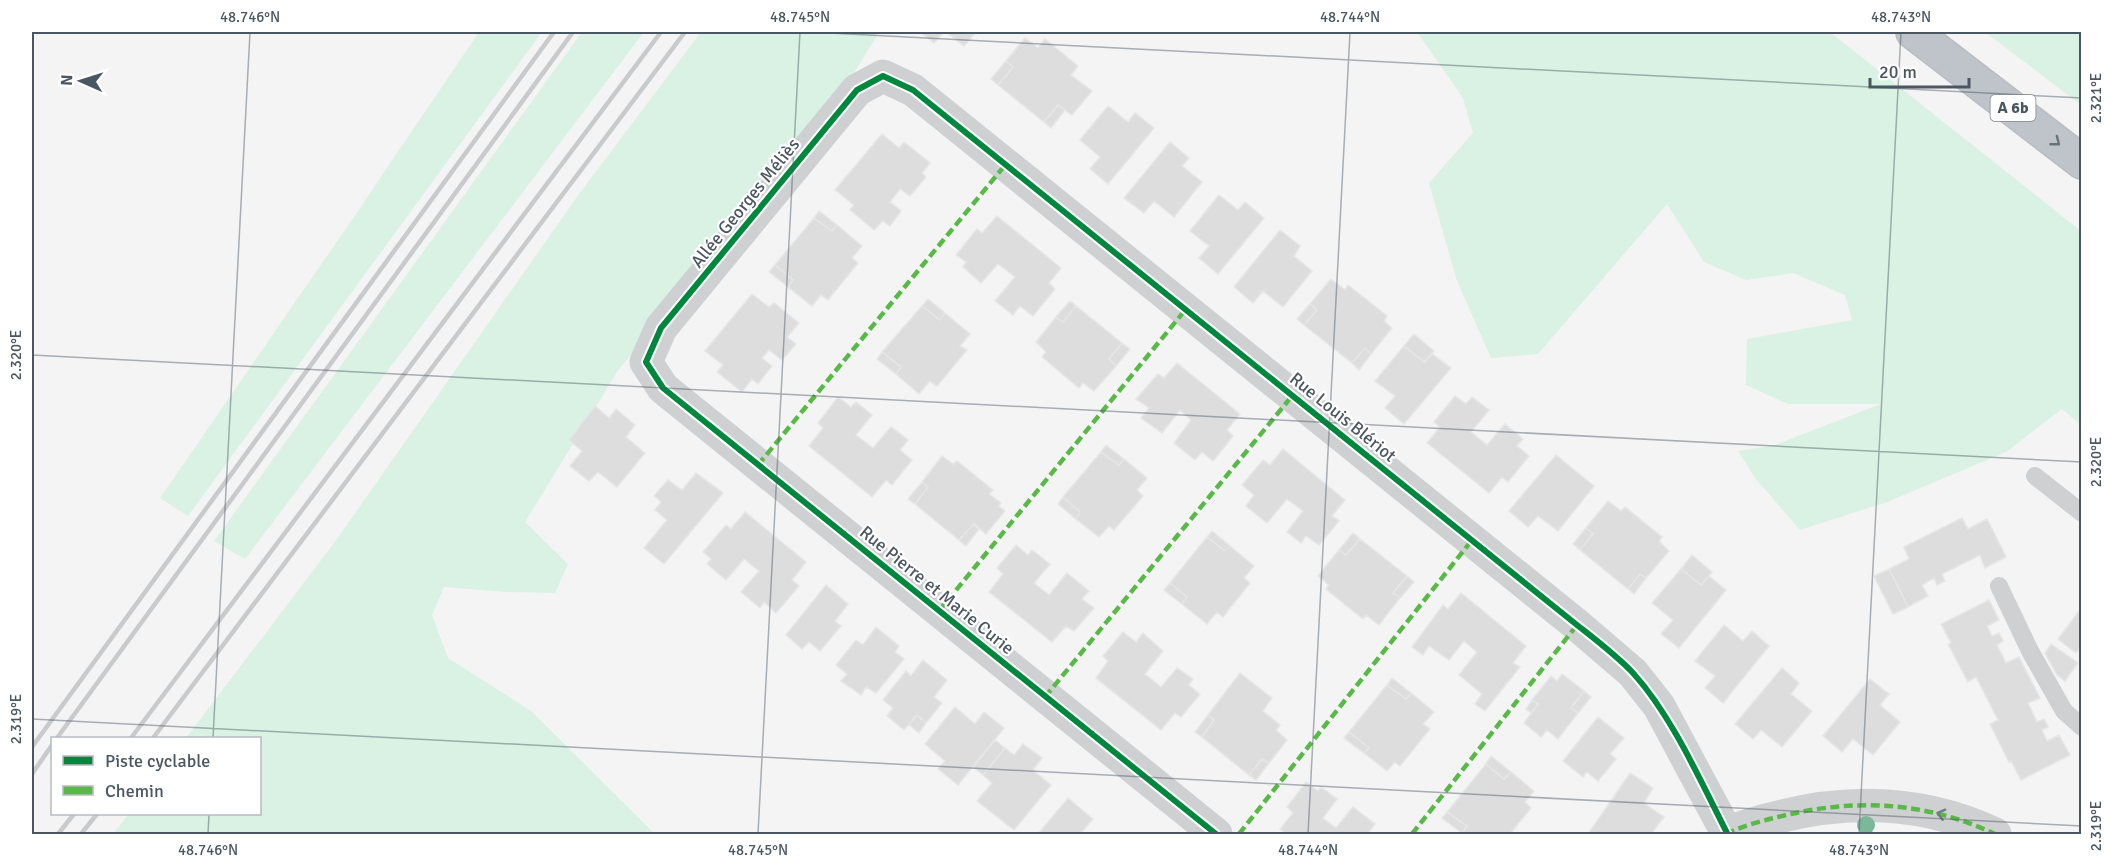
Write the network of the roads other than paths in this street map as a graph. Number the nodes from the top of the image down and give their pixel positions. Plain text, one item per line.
1 (1913, 32) edge
2 (883, 76) joint
3 (2082, 162) edge
4 (646, 362) joint
5 (2035, 476) dead end
6 (2082, 513) edge
7 (1999, 586) dead end
8 (2082, 728) edge
9 (1216, 834) edge
10 (1726, 834) edge
11 (1995, 834) edge

1 -> 3 highway, A 6b
2 - 4 street, Allée Georges Méliès
2 - 10 street, Rue Louis Blériot
4 - 9 street, Rue Pierre et Marie Curie
5 - 6 lane
7 - 8 lane
11 -> 10 street

